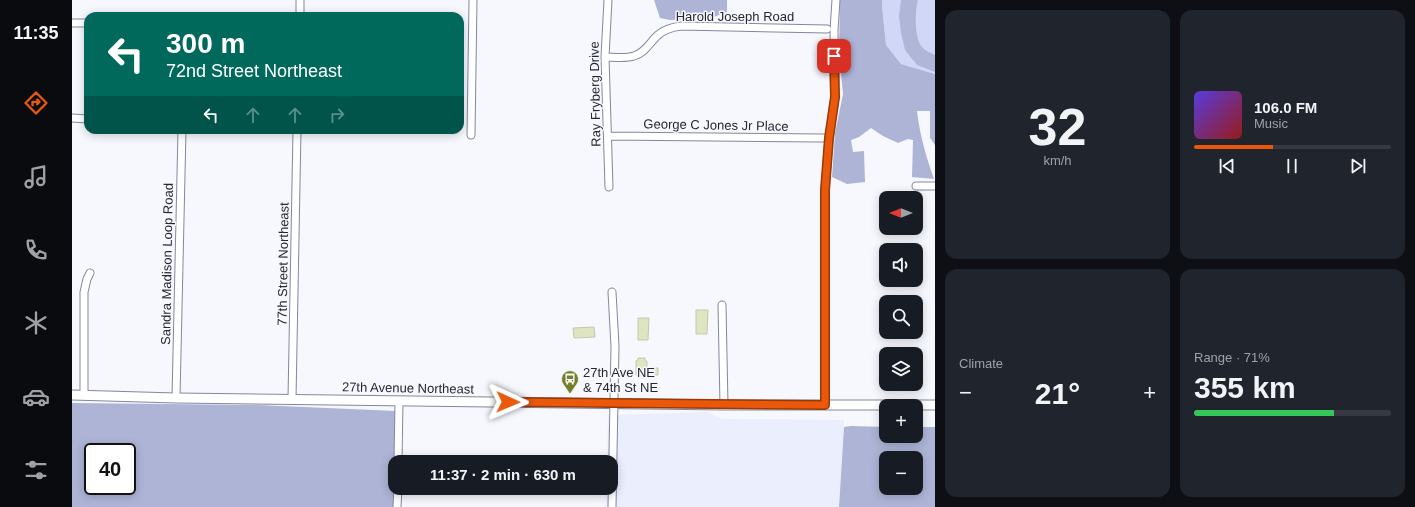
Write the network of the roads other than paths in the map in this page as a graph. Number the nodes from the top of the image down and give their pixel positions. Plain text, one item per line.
1 (300, 0) edge
2 (473, 0) edge
3 (608, 0) edge
4 (836, 0) edge
5 (300, 12) edge
6 (72, 23) edge
7 (84, 23) edge
8 (827, 29) dead end
9 (605, 56) junction
10 (72, 118) edge
11 (84, 118) edge
12 (182, 134) edge
13 (298, 134) edge
14 (471, 135) dead end
15 (608, 136) junction
16 (823, 138) dead end
17 (916, 186) dead end
18 (935, 186) edge
19 (609, 187) dead end
20 (90, 273) dead end
21 (612, 292) dead end
22 (722, 305) dead end
23 (72, 395) edge
24 (84, 395) junction
25 (176, 398) junction
26 (292, 399) junction
27 (399, 401) junction
28 (613, 404) junction
29 (724, 405) junction
30 (825, 405) junction
31 (935, 405) edge
32 (398, 455) edge
33 (398, 495) edge
34 (398, 507) edge
35 (612, 507) edge

1 - 5 street
2 - 14 street
3 - 9 street, Ray Fryberg Drive
4 - 30 street
6 - 7 street
8 - 9 street, Harold Joseph Road
9 - 15 street, Ray Fryberg Drive
10 - 11 street
12 - 25 street, Sandra Madison Loop Road
13 - 26 street, 77th Street Northeast
15 - 16 street, George C Jones Jr Place
15 - 19 street, Ray Fryberg Drive
17 - 18 street
20 - 24 street
21 - 28 street
22 - 29 street
23 - 24 street, 27th Avenue Northeast
24 - 25 street, 27th Avenue Northeast
25 - 26 street, 27th Avenue Northeast
26 - 27 street, 27th Avenue Northeast
27 - 28 street, 27th Avenue Northeast
27 - 32 street
28 - 29 street, 27th Avenue Northeast
28 - 35 street
29 - 30 street, 27th Avenue Northeast
30 - 31 street, 27th Avenue Northeast
33 - 34 street

